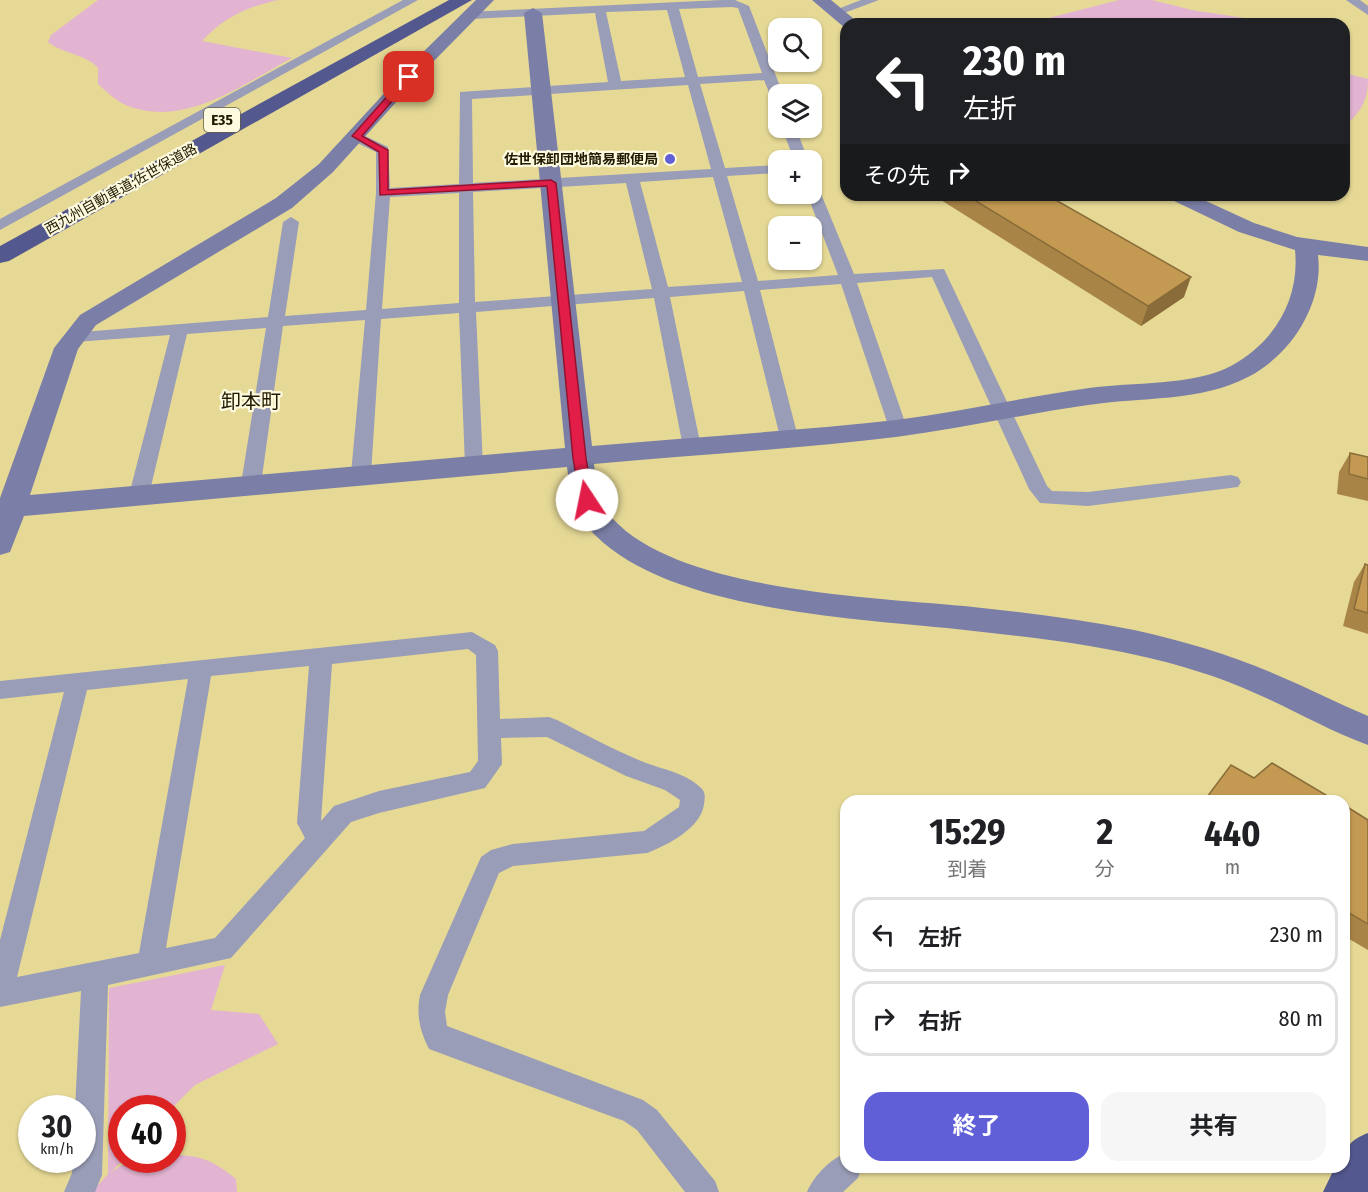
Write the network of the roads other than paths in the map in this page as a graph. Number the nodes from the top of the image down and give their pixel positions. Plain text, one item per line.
1 (412, 0) edge
2 (444, 0) edge
3 (820, 0) edge
4 (873, 0) edge
5 (1352, 0) edge
6 (471, 4) edge
7 (672, 7) junction
8 (600, 10) junction
9 (1368, 11) edge
10 (836, 12) junction
11 (533, 14) junction
12 (844, 18) edge
13 (770, 76) junction
14 (694, 80) junction
15 (773, 84) edge
16 (615, 85) junction
17 (542, 90) junction
18 (356, 136) junction
19 (768, 170) edge
20 (718, 173) junction
21 (632, 177) junction
22 (551, 183) junction
23 (468, 189) junction
24 (383, 193) junction
25 (1189, 201) edge
26 (819, 204) edge
27 (291, 222) dead end
28 (0, 225) edge
29 (0, 241) edge
30 (1306, 248) junction
31 (1368, 254) edge
32 (0, 256) edge
33 (847, 278) junction
34 (751, 285) junction
35 (662, 292) junction
36 (565, 299) junction
37 (467, 306) junction
38 (372, 314) junction
39 (275, 322) junction
40 (180, 329) junction
41 (75, 337) junction
42 (1002, 409) junction
43 (898, 428) junction
44 (789, 437) junction
45 (692, 447) junction
46 (579, 458) junction
47 (474, 466) junction
48 (361, 474) junction
49 (1232, 482) dead end
50 (251, 484) junction
51 (139, 495) junction
52 (7, 507) edge
53 (0, 545) edge
54 (321, 657) junction
55 (201, 670) junction
56 (78, 682) junction
57 (0, 690) edge
58 (489, 729) junction
59 (1368, 731) edge
60 (320, 839) junction
61 (150, 964) junction
62 (95, 975) junction
63 (0, 993) edge
64 (841, 1173) edge
65 (79, 1192) edge
66 (704, 1192) edge
67 (822, 1192) edge

1 - 28 street
2 - 29 highway, 西九州自動車道;佐世保道路 / E35
3 - 10 street
4 - 10 street
5 - 9 street
6 - 11 street
6 - 18 street
6 - 32 highway, 西九州自動車道;佐世保道路 / E35
7 - 8 street
7 - 13 street
7 - 14 street
8 - 11 street
8 - 16 street
10 - 12 street
11 - 17 street
13 - 14 street
13 - 15 street
14 - 16 street
14 - 20 street
16 - 17 street
17 - 22 street
17 - 23 street
18 - 24 street
18 - 41 street
19 - 20 street
20 - 21 street
20 - 34 street
21 - 22 street
21 - 35 street
22 - 23 street
22 - 36 street
23 - 24 street
23 - 37 street
24 - 38 street
25 - 30 street
26 - 33 street
27 - 39 street
30 - 31 street
30 - 42 street
33 - 34 street
33 - 42 street
33 - 43 street
34 - 35 street
34 - 44 street
35 - 36 street
35 - 45 street
36 - 37 street
36 - 46 street
37 - 38 street
37 - 47 street
38 - 39 street
38 - 48 street
39 - 40 street
39 - 50 street
40 - 41 street
40 - 51 street
41 - 52 street
42 - 43 street
42 - 49 street
43 - 44 street
44 - 45 street
45 - 46 street
46 - 47 street
46 - 59 street
47 - 48 street
48 - 50 street
50 - 51 street
51 - 52 street
52 - 53 street
54 - 55 street
54 - 58 street
54 - 60 street
55 - 56 street
55 - 61 street
56 - 57 street
56 - 63 street
58 - 60 street
58 - 66 street
60 - 61 street
61 - 62 street
62 - 63 street
62 - 65 street
64 - 67 street

